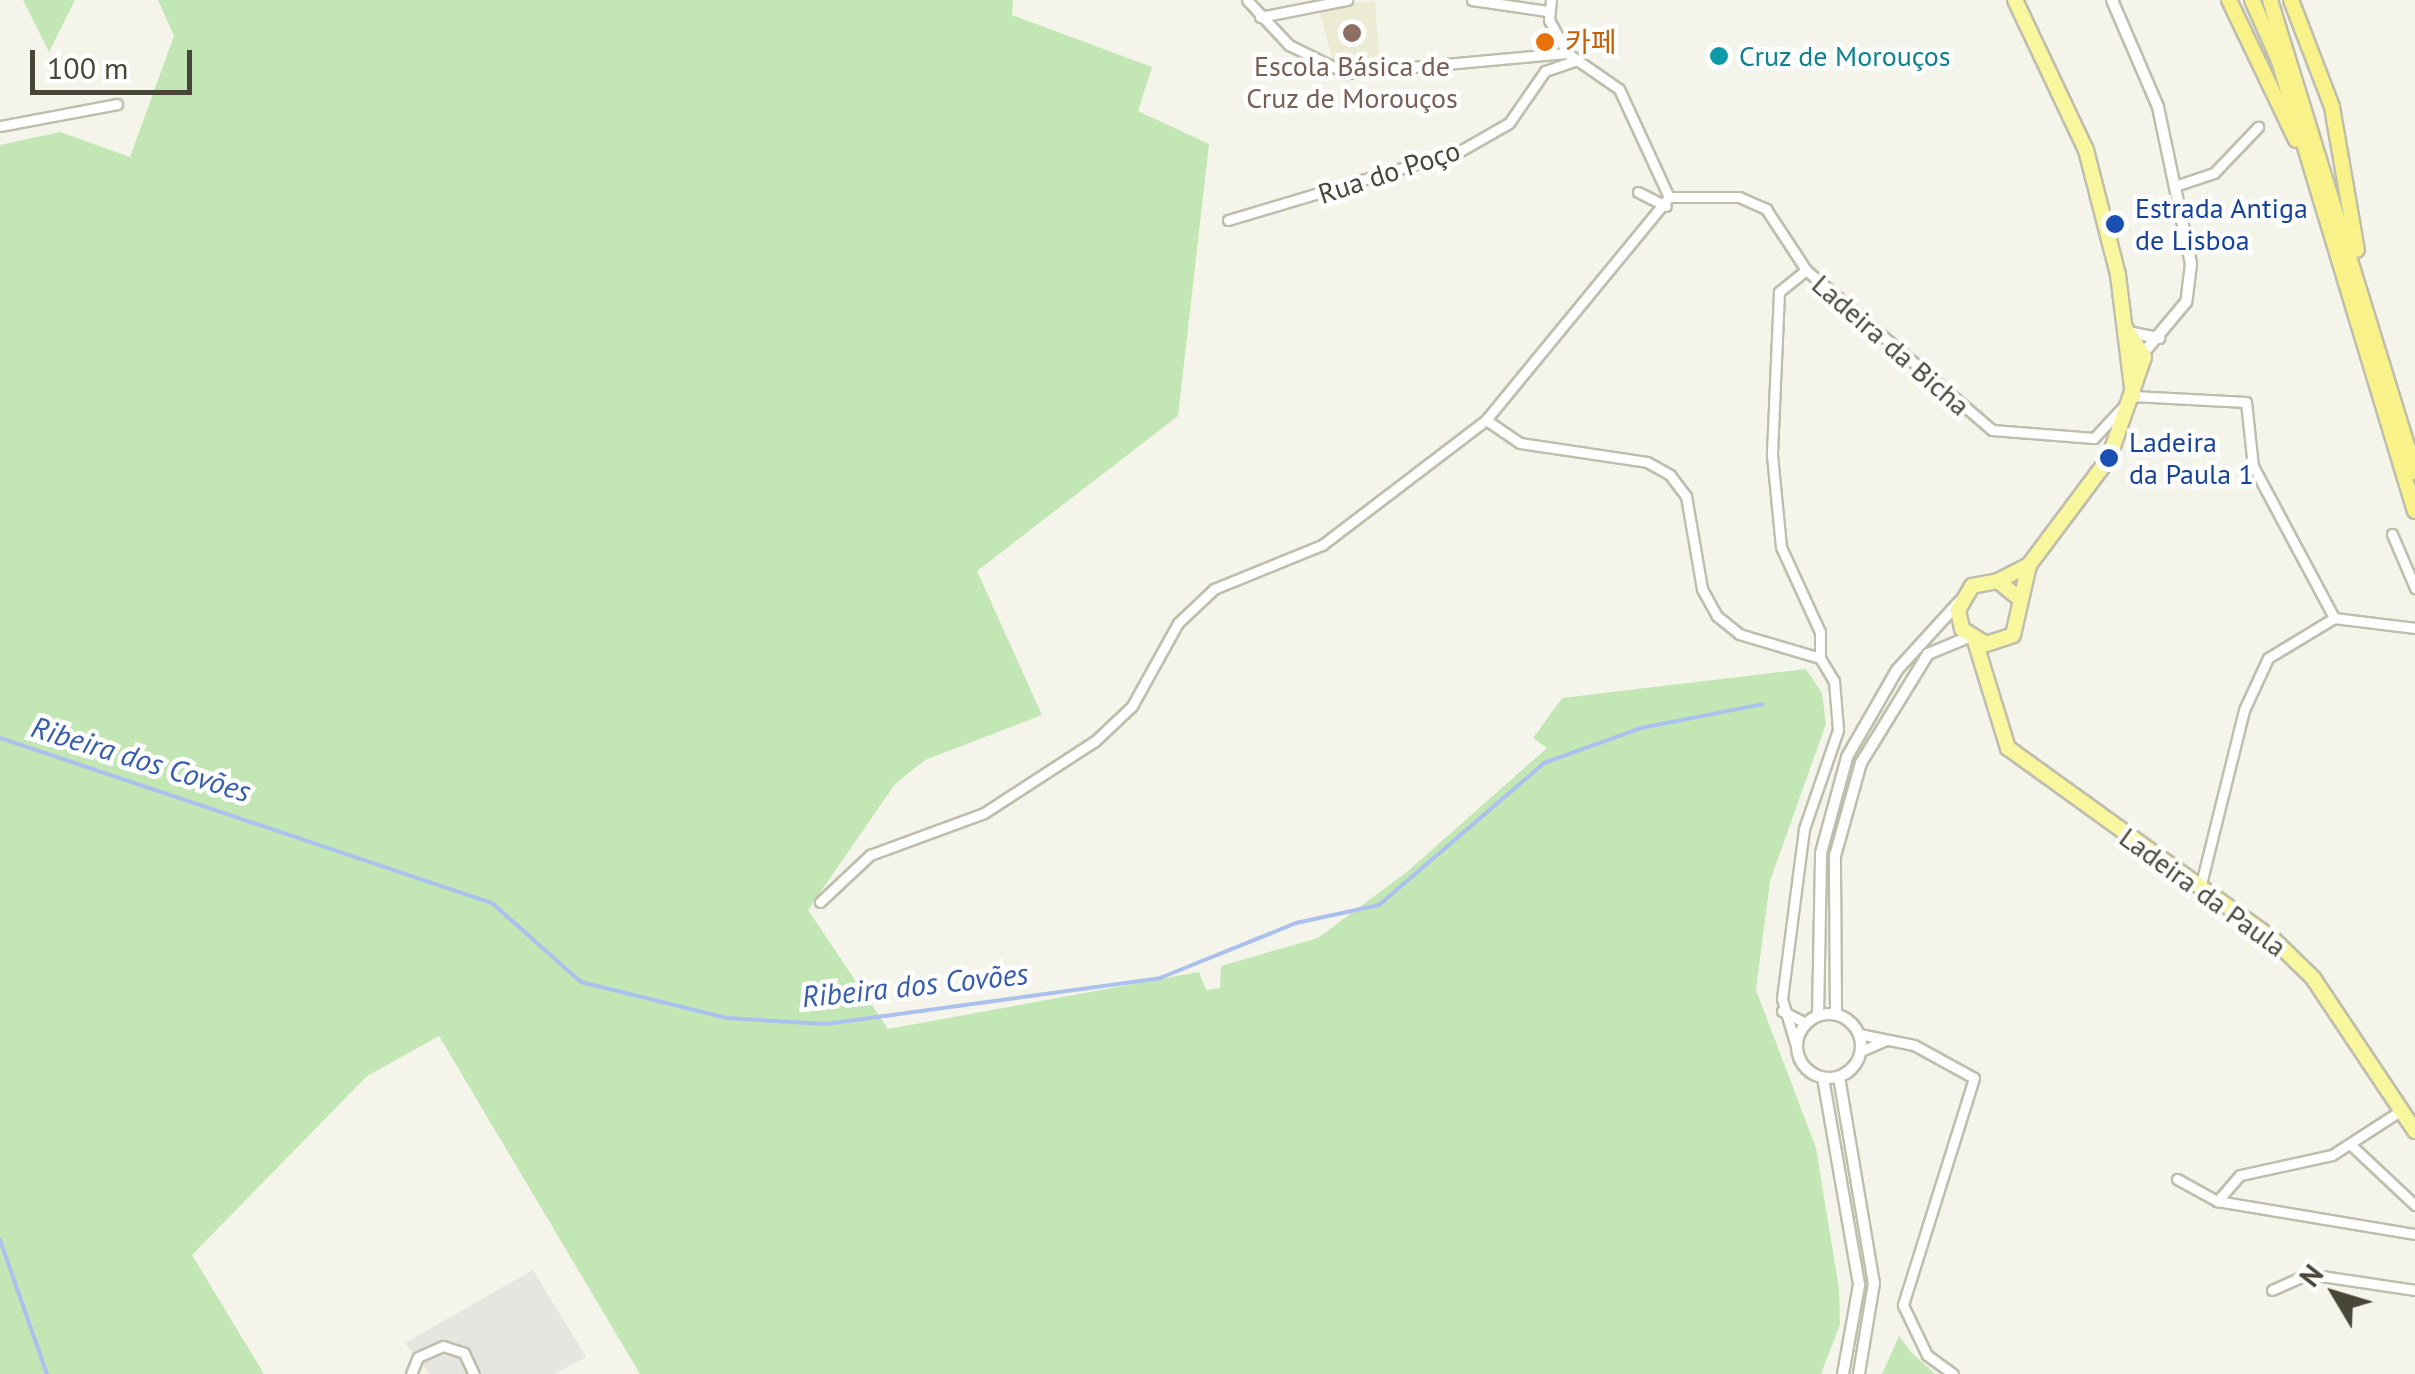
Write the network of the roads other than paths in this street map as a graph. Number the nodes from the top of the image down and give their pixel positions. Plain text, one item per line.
1 (1248, 0) edge
2 (1347, 0) edge
3 (1472, 0) edge
4 (1551, 0) edge
5 (2015, 0) edge
6 (2112, 0) edge
7 (2229, 0) edge
8 (2252, 0) edge
9 (2270, 0) edge
10 (2292, 0) edge
11 (1547, 11) junction
12 (1260, 17) junction
13 (1568, 53) junction
14 (1577, 60) junction
15 (117, 104) dead end
16 (0, 126) edge
17 (2258, 127) dead end
18 (2175, 186) junction
19 (2318, 191) junction
20 (1638, 192) dead end
21 (1667, 201) junction
22 (1228, 220) dead end
23 (1806, 270) junction
24 (2358, 276) junction
25 (2126, 329) junction
26 (2159, 338) junction
27 (2126, 350) junction
28 (2144, 356) junction
29 (2133, 396) junction
30 (1486, 420) junction
31 (2415, 472) edge
32 (2415, 512) edge
33 (2392, 534) dead end
34 (2029, 565) junction
35 (1998, 581) junction
36 (2415, 588) edge
37 (2020, 599) junction
38 (1960, 600) junction
39 (2334, 618) junction
40 (2415, 628) edge
41 (1972, 639) junction
42 (2006, 641) junction
43 (1820, 658) junction
44 (1988, 671) junction
45 (2200, 888) junction
46 (820, 902) dead end
47 (1782, 1011) junction
48 (1836, 1014) junction
49 (1818, 1015) junction
50 (1806, 1023) junction
51 (1860, 1034) junction
52 (1887, 1040) junction
53 (1796, 1046) junction
54 (1861, 1051) junction
55 (1839, 1077) junction
56 (1823, 1078) junction
57 (2397, 1113) junction
58 (2415, 1130) edge
59 (2351, 1146) junction
60 (2177, 1179) dead end
61 (2216, 1200) junction
62 (2415, 1205) edge
63 (2415, 1234) edge
64 (2272, 1290) dead end
65 (2415, 1290) edge
66 (411, 1374) edge
67 (474, 1374) edge
68 (1844, 1374) edge
69 (1859, 1374) edge
70 (1953, 1374) edge

1 - 12 street
2 - 12 street
3 - 11 street
4 - 11 street
5 - 25 main road
6 - 18 street
7 - 19 highway
8 - 19 highway
9 - 24 highway
10 - 24 highway
11 - 13 street
12 - 13 street
13 - 14 street
14 - 21 street
14 - 22 street, Rua do Poço
15 - 16 street
17 - 18 street
18 - 26 street
19 - 32 highway
20 - 21 street
21 - 23 street
21 - 30 street
23 - 29 street, Ladeira da Bicha
23 - 43 street
24 - 31 highway
25 - 26 street
25 - 27 main road
25 - 28 main road
26 - 28 street
27 - 28 street
27 - 29 main road
28 - 29 main road
29 - 34 main road
29 - 39 street
30 - 43 street
30 - 46 street
33 - 36 street
34 - 35 main road
34 - 37 main road
35 - 37 main road
35 - 38 main road
37 - 42 main road
38 - 41 main road
38 - 49 street
39 - 40 street
39 - 45 street
41 - 42 main road
41 - 44 main road, Ladeira da Paula
41 - 48 street
42 - 44 main road
43 - 47 street
44 - 45 main road, Ladeira da Paula
45 - 57 main road, Ladeira da Paula
47 - 50 street
47 - 53 street
48 - 49 street
48 - 51 street
49 - 50 street
50 - 53 street
51 - 52 street
51 - 54 street
52 - 54 street
52 - 70 street
53 - 56 street
54 - 55 street
55 - 56 street
55 - 69 street
56 - 68 street
57 - 58 main road, Ladeira da Paula
57 - 59 street
59 - 61 street
59 - 62 street
60 - 61 street
61 - 63 street
64 - 65 street
66 - 67 street

